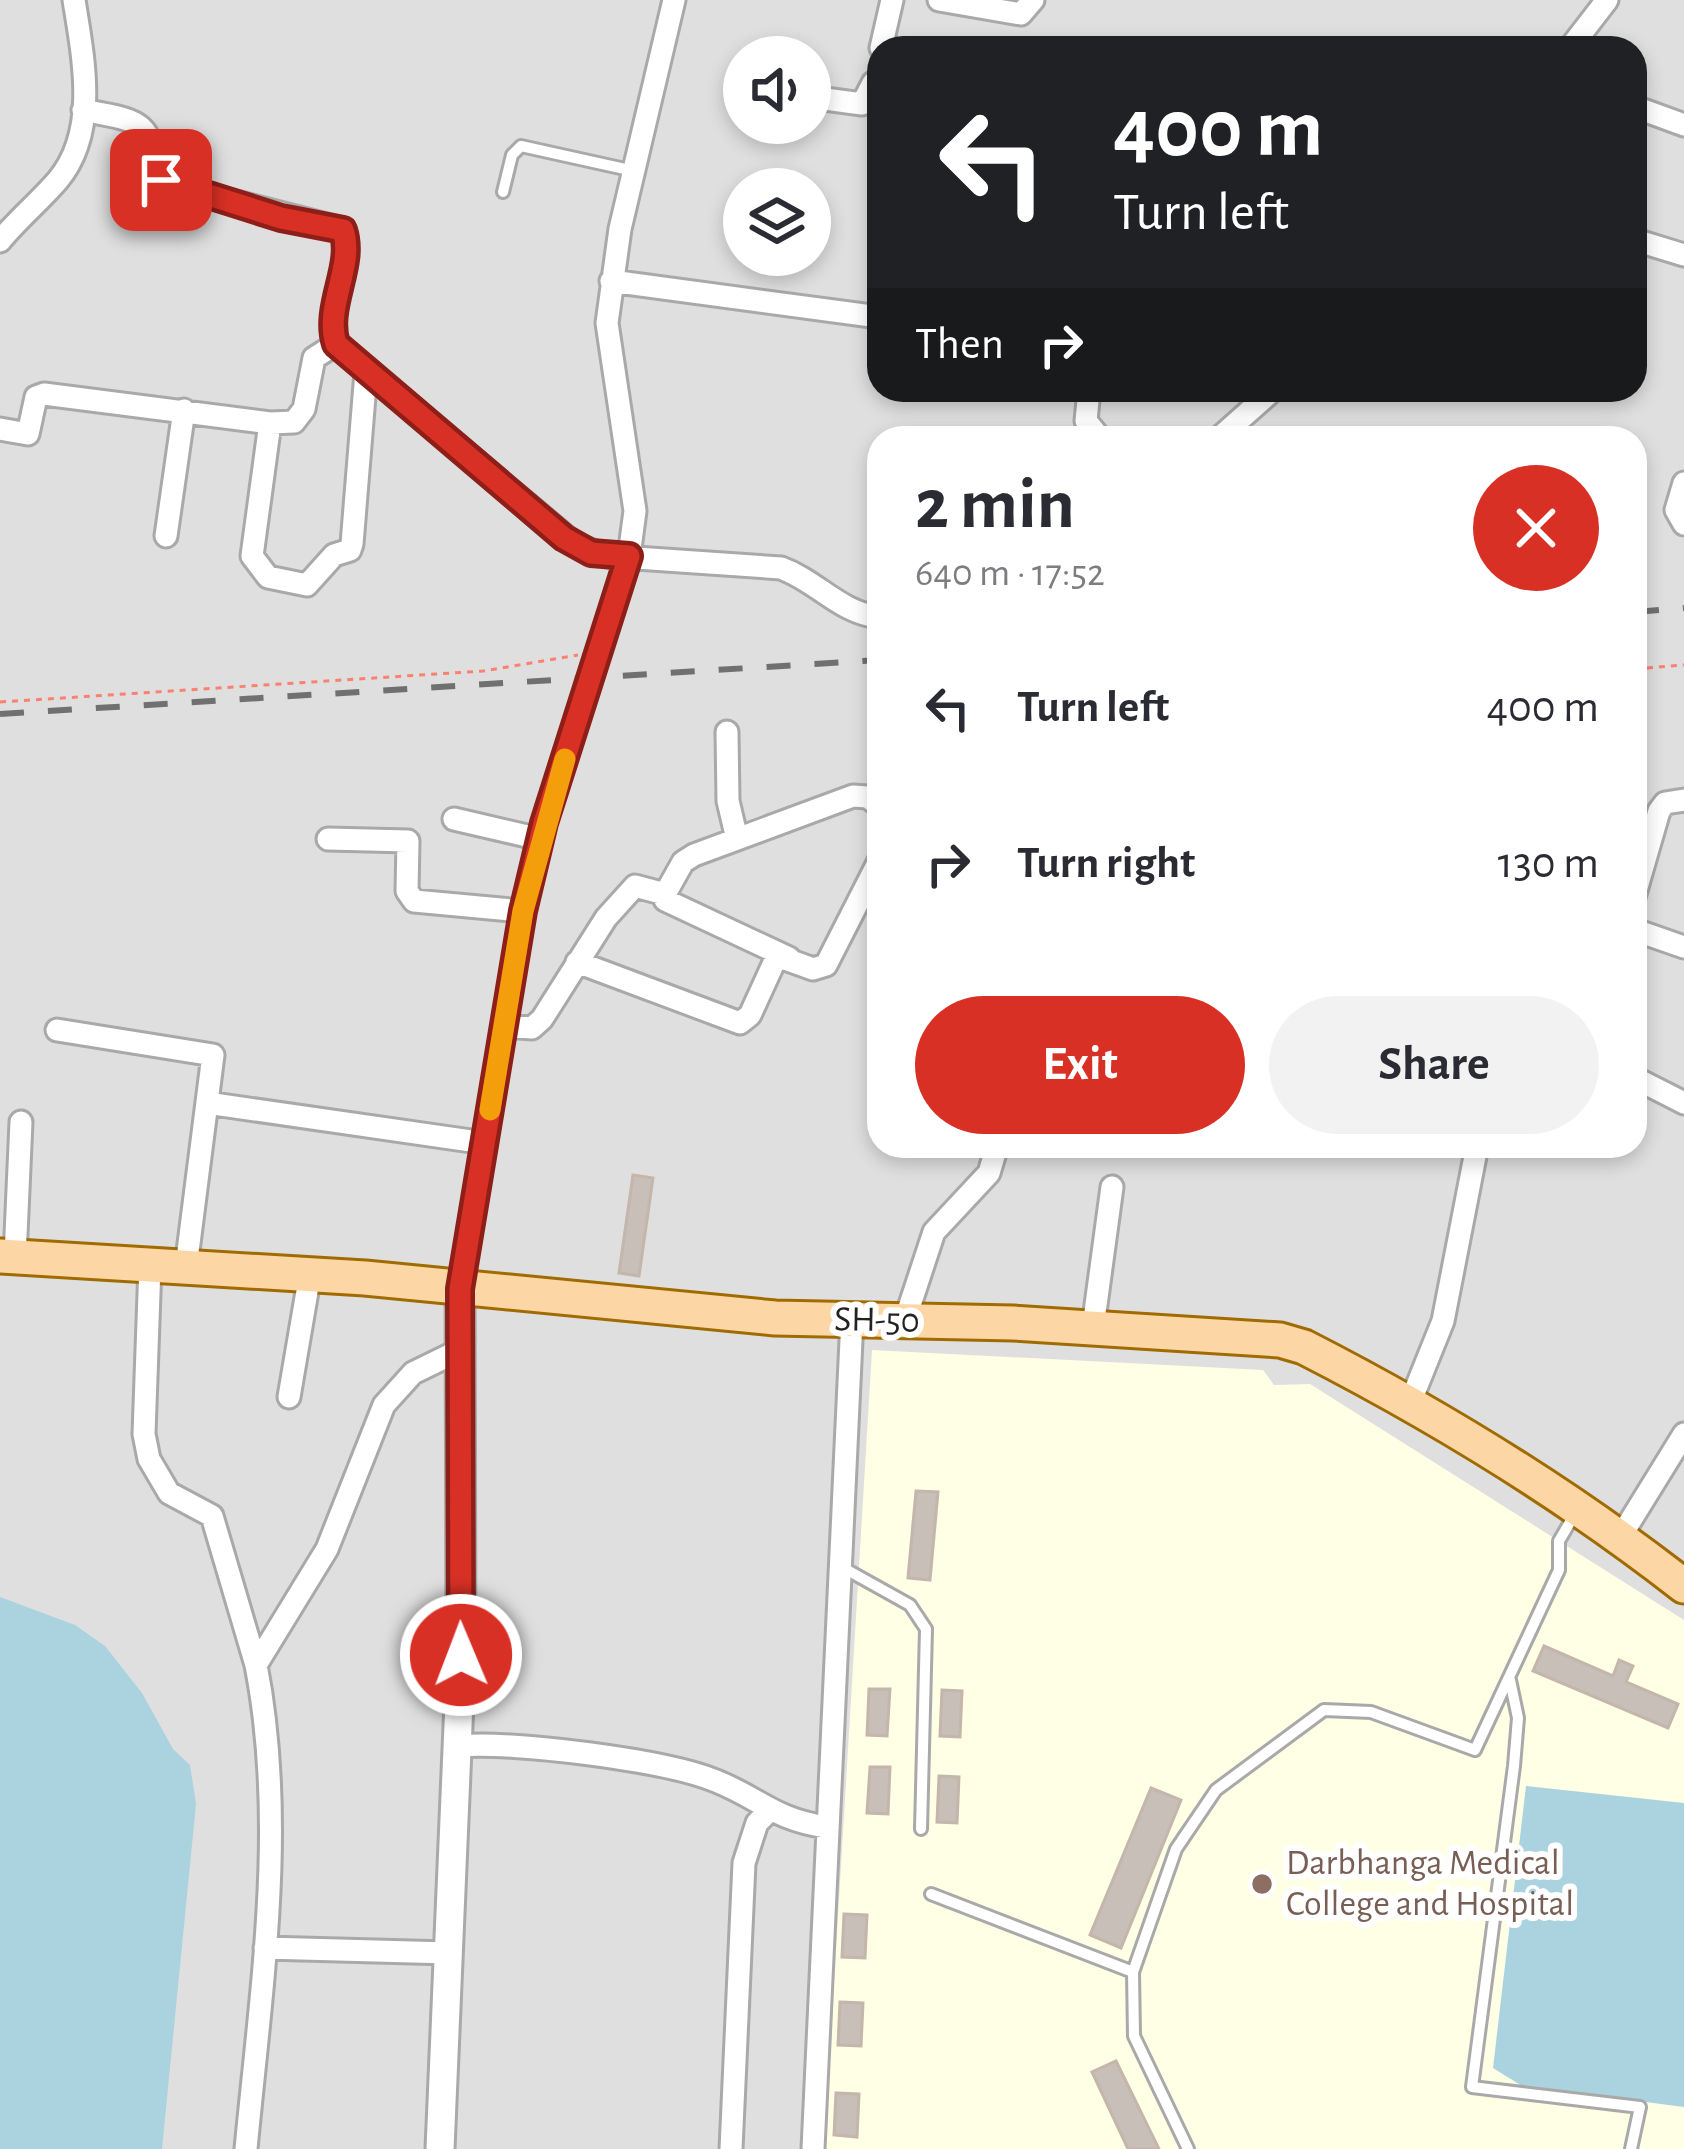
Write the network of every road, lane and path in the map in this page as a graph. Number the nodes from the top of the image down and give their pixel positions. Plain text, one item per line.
1 (74, 0) edge
2 (674, 0) edge
3 (892, 0) edge
4 (939, 0) edge
5 (1033, 0) edge
6 (1607, 0) edge
7 (884, 36) edge
8 (1579, 36) edge
9 (867, 97) edge
10 (831, 100) edge
11 (83, 110) junction
12 (1647, 111) edge
13 (1684, 124) edge
14 (634, 171) junction
15 (503, 191) dead end
16 (0, 241) edge
17 (1647, 244) edge
18 (1684, 255) edge
19 (611, 281) junction
20 (867, 315) edge
21 (336, 344) junction
22 (366, 372) junction
23 (1260, 402) edge
24 (184, 410) junction
25 (270, 423) junction
26 (1232, 426) edge
27 (0, 429) edge
28 (1684, 483) edge
29 (1684, 524) edge
30 (166, 536) dead end
31 (629, 556) junction
32 (867, 614) edge
33 (602, 650) junction
34 (1684, 665) edge
35 (1647, 668) edge
36 (0, 702) edge
37 (727, 732) dead end
38 (867, 796) edge
39 (1684, 800) edge
40 (454, 819) dead end
41 (328, 839) dead end
42 (540, 839) junction
43 (737, 839) junction
44 (1647, 854) edge
45 (867, 885) edge
46 (665, 900) dead end
47 (523, 911) junction
48 (1647, 934) edge
49 (1684, 947) edge
50 (790, 958) junction
51 (578, 962) junction
52 (505, 1026) junction
53 (57, 1030) dead end
54 (1647, 1084) edge
55 (1684, 1102) edge
56 (207, 1103) junction
57 (21, 1122) dead end
58 (485, 1143) junction
59 (994, 1158) edge
60 (1475, 1158) edge
61 (1112, 1187) dead end
62 (8, 1257) edge
63 (150, 1265) junction
64 (187, 1267) junction
65 (310, 1274) junction
66 (460, 1289) junction
67 (852, 1319) junction
68 (905, 1320) junction
69 (1093, 1327) junction
70 (458, 1351) junction
71 (289, 1397) dead end
72 (1410, 1403) junction
73 (1684, 1434) edge
74 (1577, 1511) junction
75 (1621, 1536) junction
76 (839, 1565) junction
77 (1684, 1586) edge
78 (256, 1665) junction
79 (1509, 1677) junction
80 (458, 1746) junction
81 (768, 1812) junction
82 (826, 1827) junction
83 (921, 1829) dead end
84 (931, 1894) dead end
85 (265, 1948) junction
86 (449, 1953) junction
87 (1133, 1972) junction
88 (246, 2149) edge
89 (440, 2149) edge
90 (731, 2149) edge
91 (813, 2149) edge
92 (1188, 2149) edge
93 (1631, 2149) edge

1 - 11 street
2 - 14 street
3 - 7 street
4 - 5 street
6 - 8 street
9 - 10 street
11 - 16 street
11 - 21 street
12 - 13 street
14 - 15 lane
14 - 19 street
17 - 18 street
19 - 20 street
19 - 31 street
21 - 22 street
21 - 25 street
22 - 25 street
22 - 31 street
23 - 26 street
24 - 25 street
24 - 27 street
24 - 30 street
28 - 29 street
31 - 32 street
31 - 33 street
33 - 36 path
33 - 42 street
34 - 35 path
37 - 43 street
38 - 43 street
39 - 44 street
40 - 42 street
41 - 47 street
42 - 47 street
43 - 51 street
45 - 50 street
46 - 50 street
47 - 52 street
48 - 49 street
50 - 51 street
51 - 52 street
52 - 58 street
53 - 56 street
54 - 55 street
56 - 58 street
56 - 64 street
57 - 62 street
58 - 66 street
59 - 68 street
60 - 72 street
61 - 69 street
62 - 63 main road, SH-50
63 - 64 main road, SH-50
63 - 78 street
64 - 65 main road, SH-50
65 - 66 main road, SH-50
65 - 71 street
66 - 67 main road, SH-50
66 - 70 street
67 - 68 main road, SH-50
67 - 76 street
68 - 69 main road, SH-50
69 - 72 main road, SH-50
70 - 78 street
70 - 80 street
72 - 74 main road, SH-50
73 - 75 street
74 - 75 main road, SH-50
74 - 79 lane
75 - 77 main road, SH-50
76 - 82 street
76 - 83 lane
78 - 85 street
79 - 87 lane
79 - 93 lane
80 - 81 street
80 - 86 street
81 - 82 street
81 - 90 street
82 - 91 street
84 - 87 lane
85 - 86 street
85 - 88 street
86 - 89 street
87 - 92 lane

